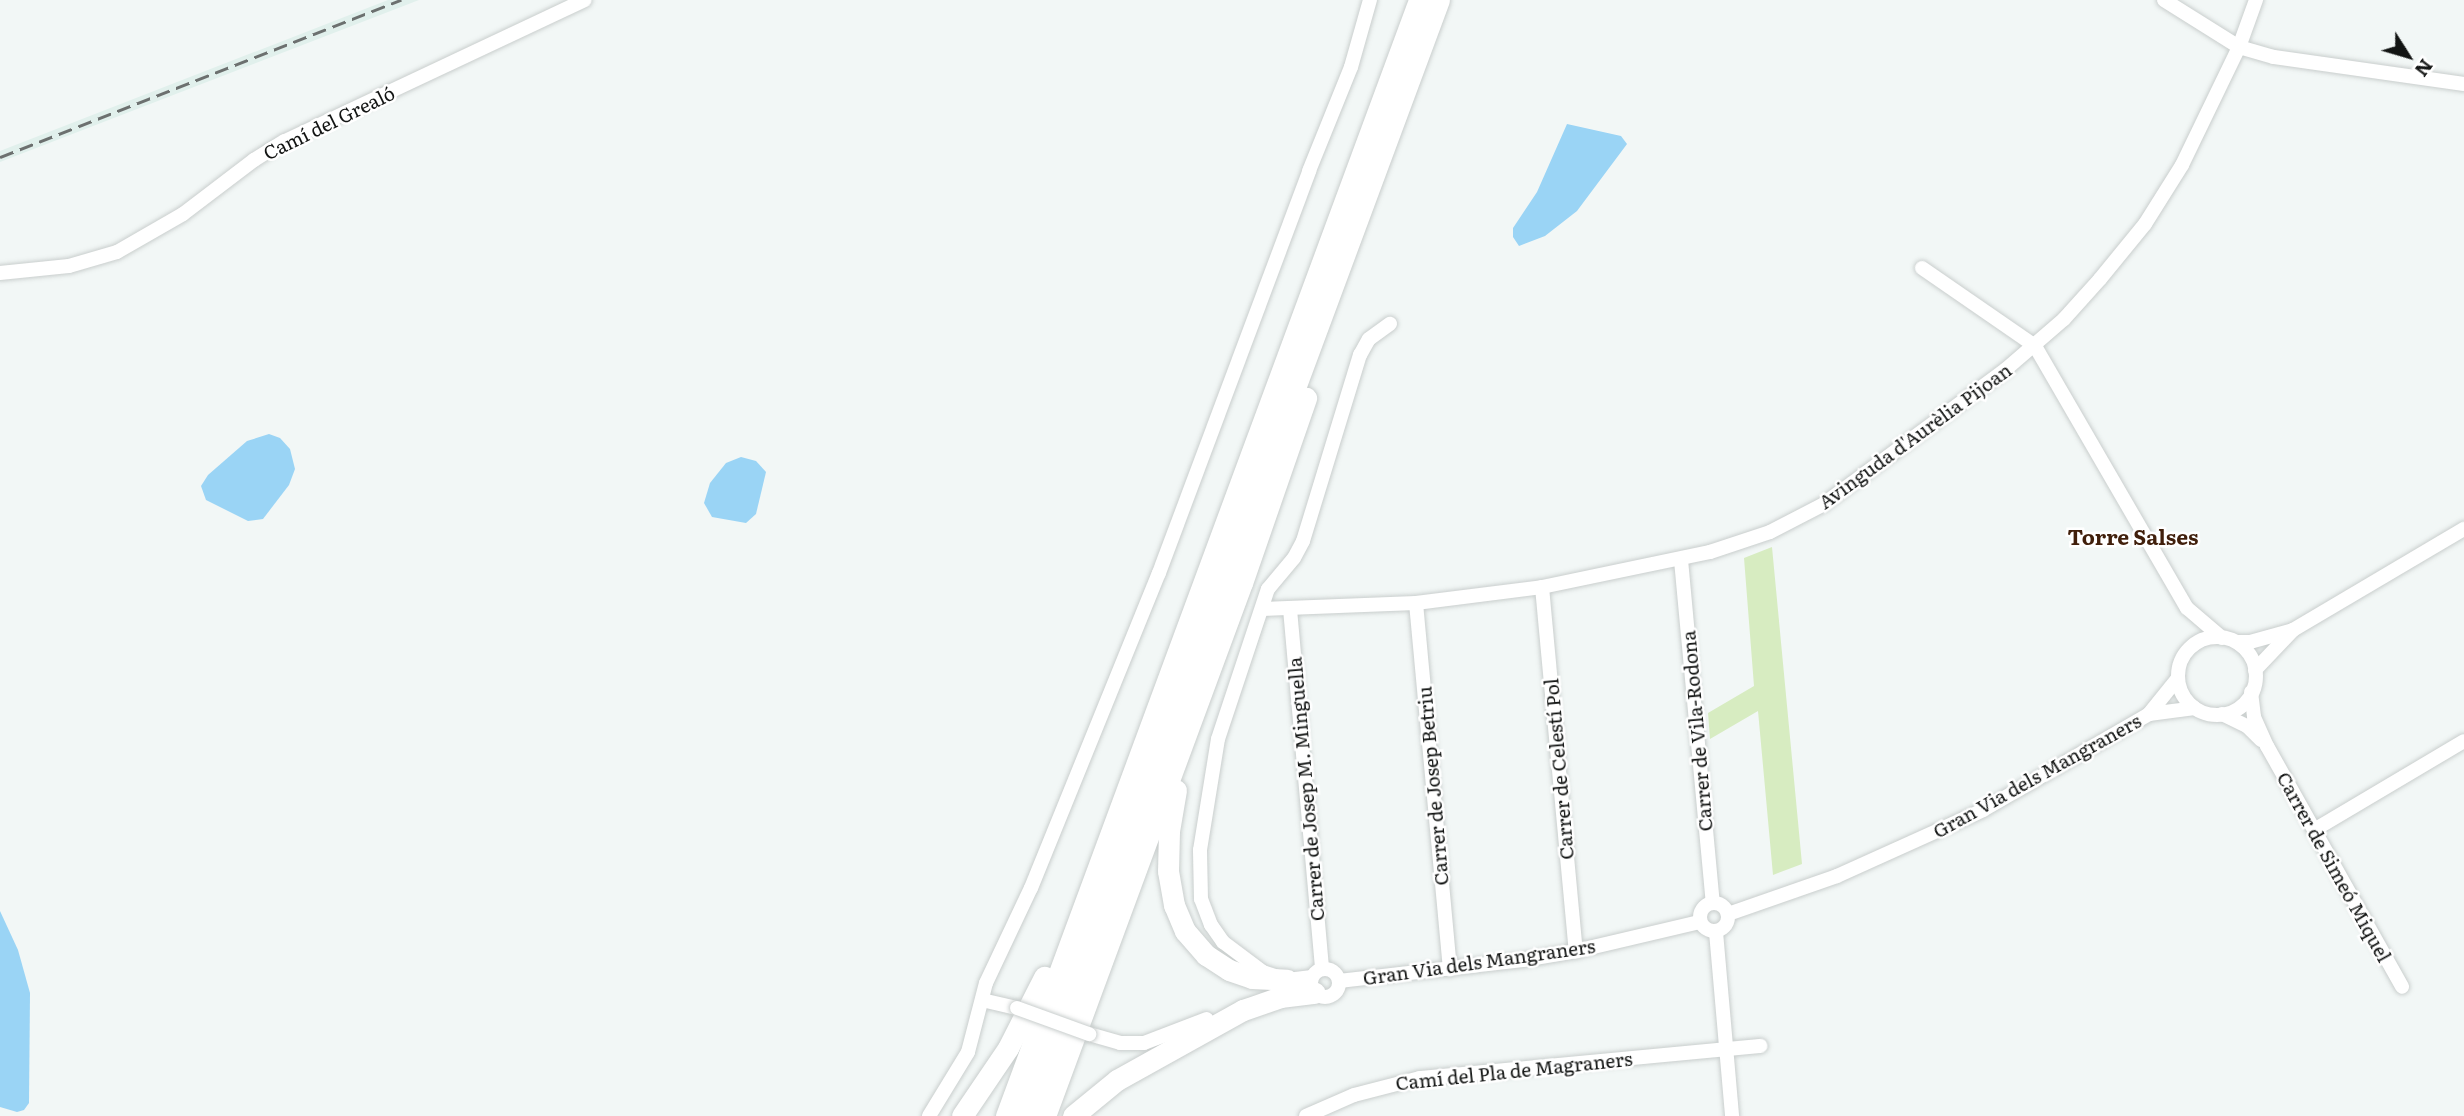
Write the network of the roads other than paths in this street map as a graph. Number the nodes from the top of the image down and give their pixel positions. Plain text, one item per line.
1 (585, 0) edge
2 (1370, 0) edge
3 (2164, 0) edge
4 (2256, 0) edge
5 (1432, 1) edge
6 (2239, 47) junction
7 (2464, 85) edge
8 (1922, 268) dead end
9 (0, 273) edge
10 (1390, 324) dead end
11 (2035, 346) junction
12 (1271, 500) junction
13 (2464, 530) edge
14 (1681, 560) junction
15 (1542, 587) junction
16 (1416, 603) junction
17 (1262, 609) junction
18 (1290, 609) junction
19 (2293, 630) junction
20 (2229, 640) junction
21 (2255, 670) junction
22 (2178, 678) junction
23 (2251, 692) junction
24 (2195, 708) junction
25 (2149, 714) junction
26 (2222, 714) junction
27 (2464, 741) edge
28 (2267, 746) junction
29 (1123, 800) junction
30 (2314, 830) junction
31 (1713, 903) junction
32 (1728, 914) junction
33 (1700, 922) junction
34 (1716, 932) junction
35 (1576, 951) junction
36 (1450, 969) junction
37 (1287, 980) junction
38 (1315, 981) junction
39 (1339, 981) junction
40 (2402, 987) dead end
41 (982, 1000) junction
42 (1760, 1046) dead end
43 (1727, 1049) junction
44 (929, 1116) edge
45 (962, 1116) edge
46 (1006, 1116) edge
47 (1025, 1116) edge
48 (1045, 1116) edge
49 (1073, 1116) edge
50 (1306, 1116) edge
51 (1732, 1116) edge

1 - 9 street, Camí del Grealó
2 - 41 street
3 - 6 street
4 - 6 street, Avinguda d'Aurèlia Pijoan
5 - 12 highway
5 - 29 highway
5 - 47 highway
6 - 7 street
6 - 11 street, Avinguda d'Aurèlia Pijoan
8 - 11 street
10 - 17 street
11 - 14 street, Avinguda d'Aurèlia Pijoan
11 - 20 street
12 - 37 highway
12 - 48 highway
13 - 19 street, Gran Via dels Mangraners
14 - 15 street, Avinguda d'Aurèlia Pijoan
14 - 31 street, Carrer de Vila-Rodona
15 - 16 street, Avinguda d'Aurèlia Pijoan
15 - 35 street, Carrer de Celestí Pol
16 - 18 street, Avinguda d'Aurèlia Pijoan
16 - 36 street, Carrer de Josep Betriu
17 - 18 street, Avinguda d'Aurèlia Pijoan
17 - 37 street
18 - 38 street, Carrer de Josep M. Minguella
19 - 20 street, Gran Via dels Mangraners
19 - 21 street, Gran Via dels Mangraners
20 - 21 street
20 - 22 street, Gran Via dels Mangraners
21 - 23 street
22 - 24 street
22 - 25 street, Gran Via dels Mangraners
23 - 26 street
23 - 28 street, Carrer de Simeó Miquel
24 - 25 street, Gran Via dels Mangraners
24 - 26 street, Gran Via dels Mangraners
25 - 32 street, Gran Via dels Mangraners
26 - 28 street, Carrer de Simeó Miquel
27 - 30 street
28 - 30 street, Carrer de Simeó Miquel
29 - 45 highway
29 - 46 highway
30 - 40 street, Carrer de Simeó Miquel
31 - 32 street
31 - 33 street
32 - 34 street
33 - 34 street
33 - 35 street, Gran Via dels Mangraners
34 - 43 street
35 - 36 street, Gran Via dels Mangraners
36 - 39 street, Gran Via dels Mangraners
37 - 38 street
38 - 39 street, Gran Via dels Mangraners
38 - 39 street, Gran Via dels Mangraners
38 - 41 street, bridge
38 - 49 highway
41 - 44 street
42 - 43 street, Camí del Pla de Magraners
43 - 50 street, Camí del Pla de Magraners
43 - 51 street

